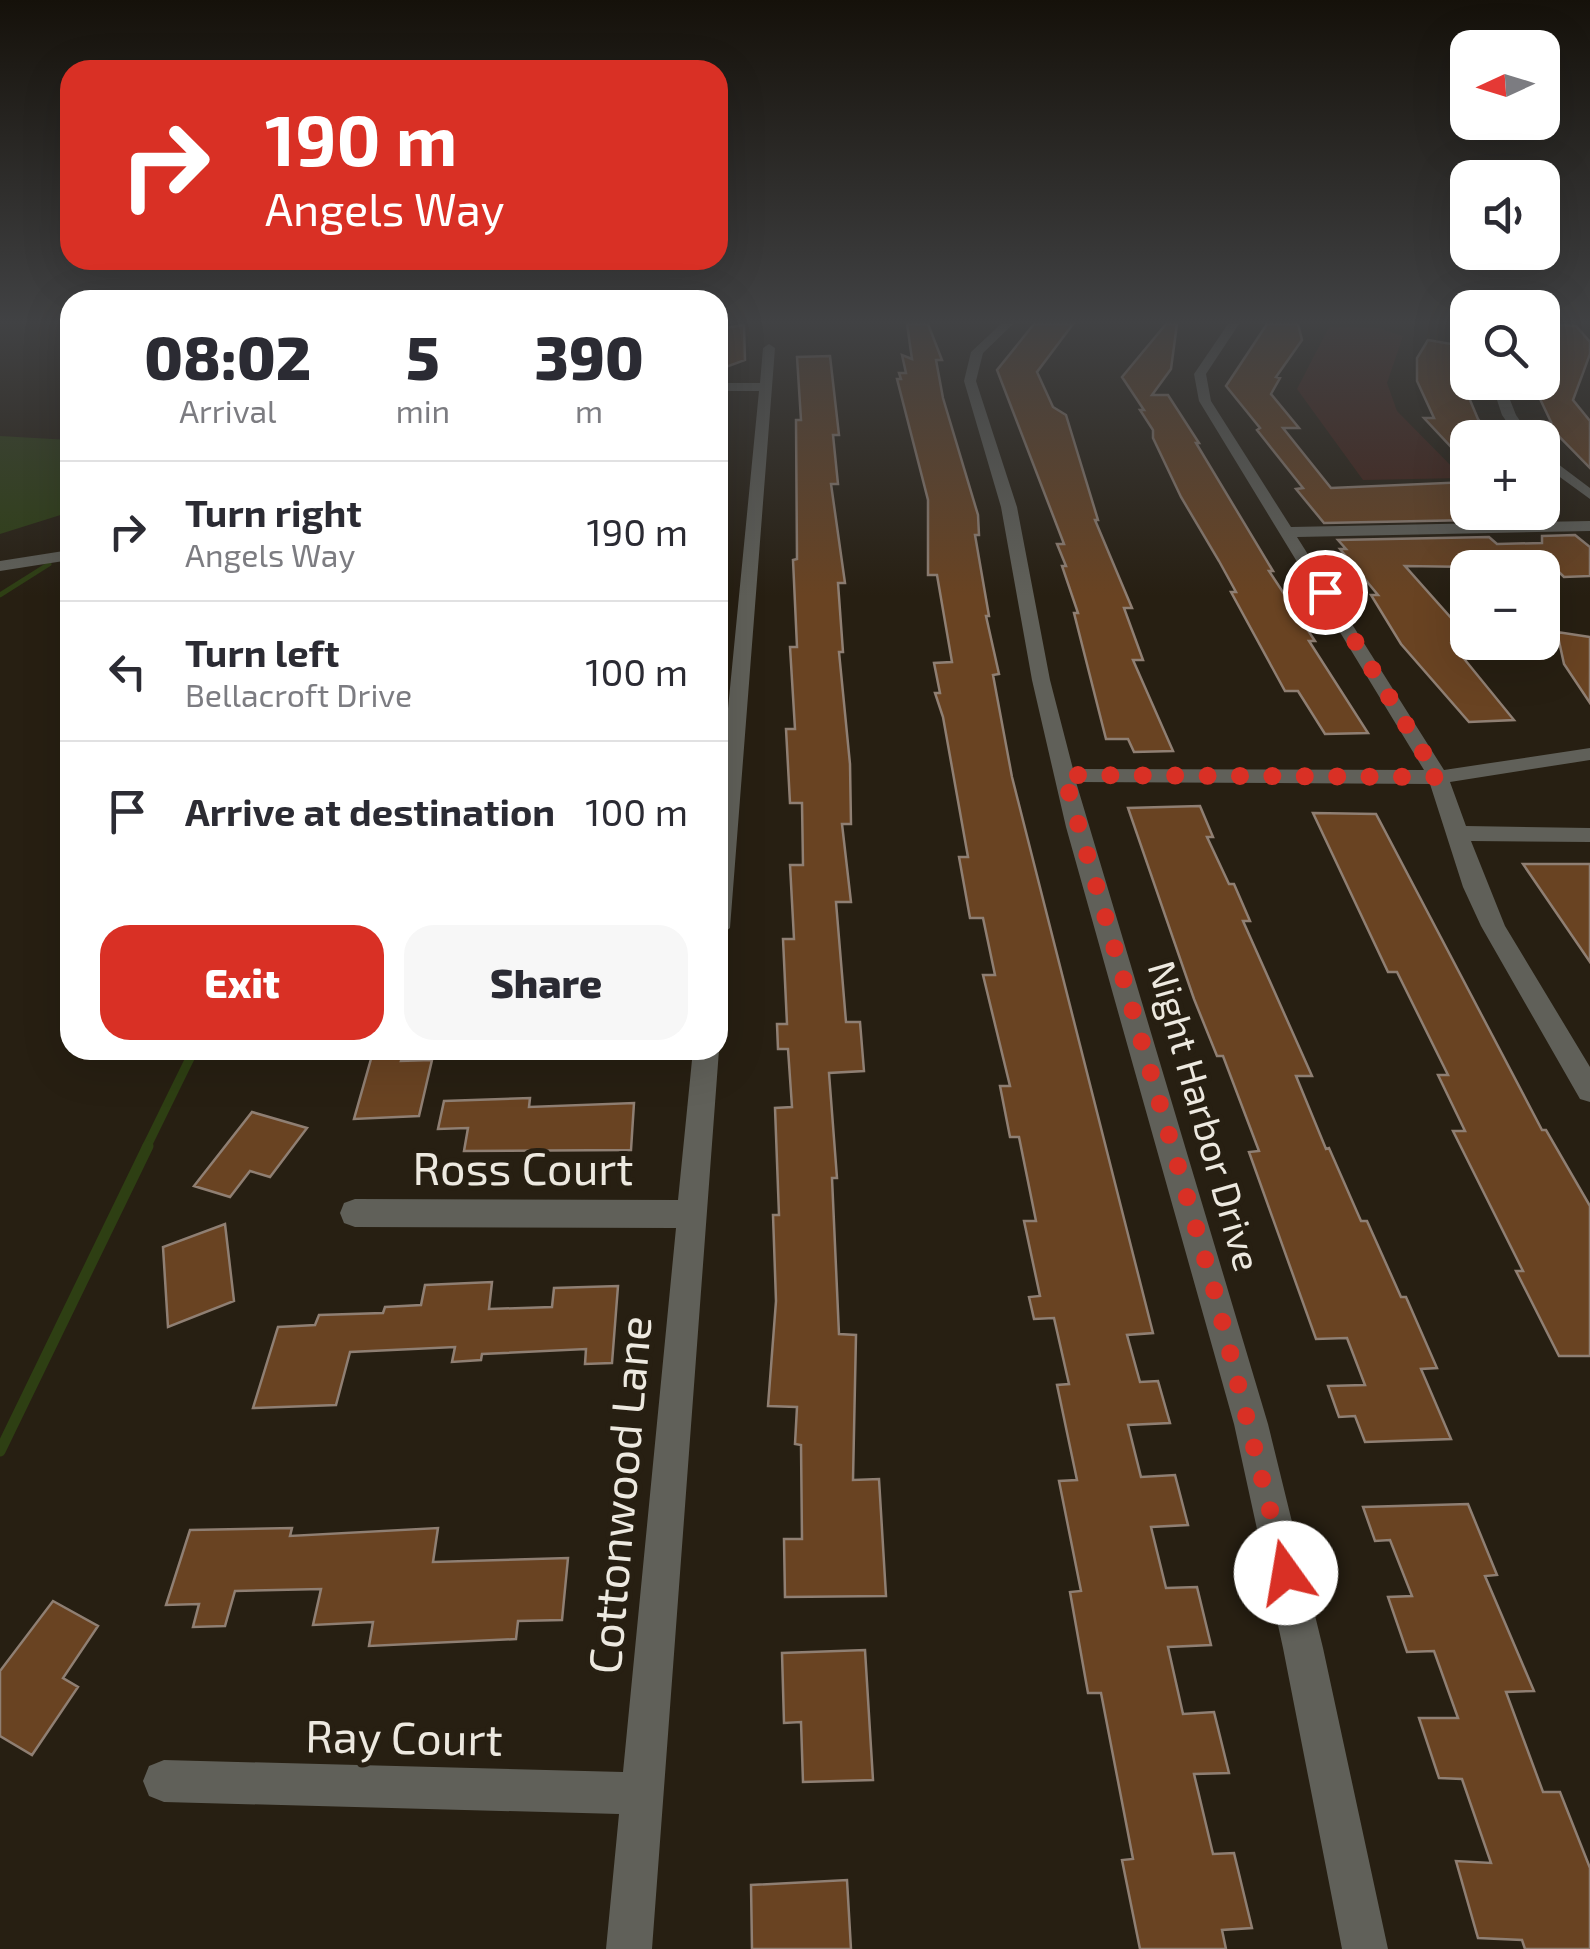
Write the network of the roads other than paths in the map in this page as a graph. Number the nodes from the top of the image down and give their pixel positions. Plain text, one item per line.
1 (762, 415) edge
2 (981, 415) edge
3 (1215, 415) edge
4 (1560, 471) edge
5 (1590, 495) edge
6 (1590, 526) edge
7 (1287, 532) junction
8 (60, 557) edge
9 (0, 566) edge
10 (1590, 754) edge
11 (1064, 775) junction
12 (1438, 777) junction
13 (728, 783) edge
14 (1460, 833) junction
15 (1590, 835) edge
16 (705, 1060) edge
17 (1581, 1060) edge
18 (1590, 1091) edge
19 (355, 1213) dead end
20 (692, 1214) junction
21 (164, 1782) dead end
22 (642, 1794) junction
23 (628, 1949) edge
24 (1365, 1949) edge

1 - 13 street
2 - 11 street, Night Harbor Drive
3 - 7 street
4 - 5 street
6 - 7 street
7 - 12 street
8 - 9 street
10 - 12 street
11 - 12 street
11 - 24 street, Night Harbor Drive
12 - 14 street
14 - 15 street
14 - 17 street
16 - 20 street, Cottonwood Lane
17 - 18 street
19 - 20 street, Ross Court
20 - 22 street, Cottonwood Lane
21 - 22 street, Ray Court
22 - 23 street, Cottonwood Lane

